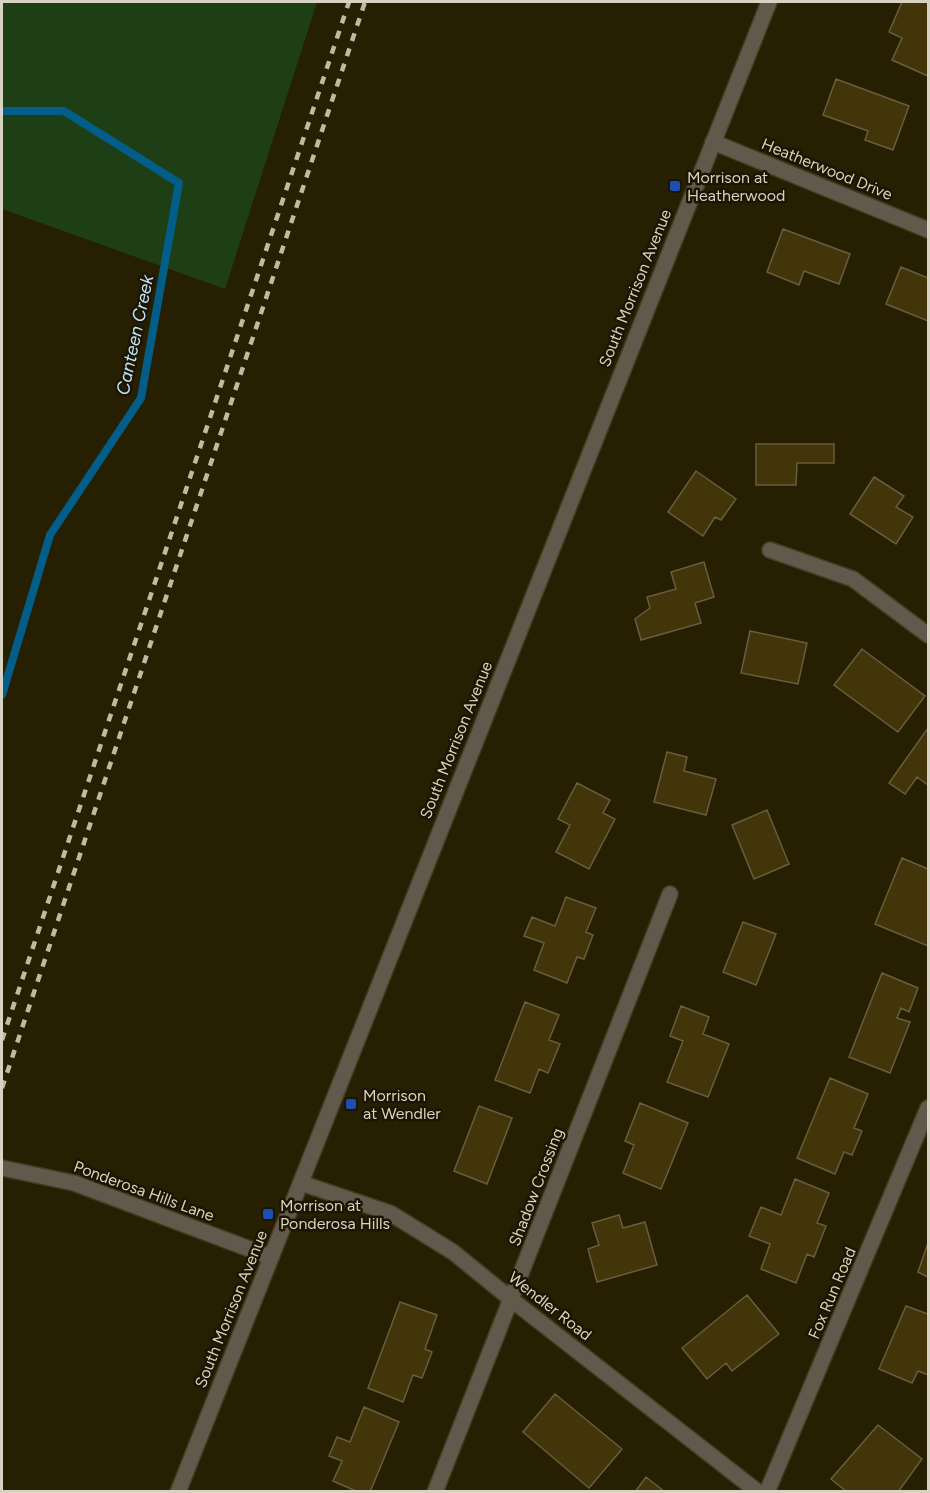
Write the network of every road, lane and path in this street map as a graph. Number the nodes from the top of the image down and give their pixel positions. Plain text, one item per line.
1 (769, 2) edge
2 (713, 142) junction
3 (928, 230) edge
4 (770, 550) dead end
5 (928, 635) edge
6 (670, 894) dead end
7 (928, 1107) edge
8 (914, 1145) junction
9 (928, 1151) edge
10 (2, 1168) edge
11 (301, 1183) junction
12 (271, 1257) junction
13 (512, 1300) junction
14 (178, 1491) edge
15 (435, 1491) edge
16 (758, 1491) edge
17 (767, 1491) edge

1 - 2 street, South Morrison Avenue
2 - 3 street, Heatherwood Drive
2 - 11 street, South Morrison Avenue
4 - 5 street
6 - 13 street, Shadow Crossing
7 - 8 street, Fox Run Road
8 - 9 street
8 - 17 street, Fox Run Road
10 - 12 street, Ponderosa Hills Lane
11 - 12 street, South Morrison Avenue
11 - 13 street, Wendler Road
12 - 14 street, South Morrison Avenue
13 - 15 street, Shadow Crossing
13 - 16 street, Wendler Road

